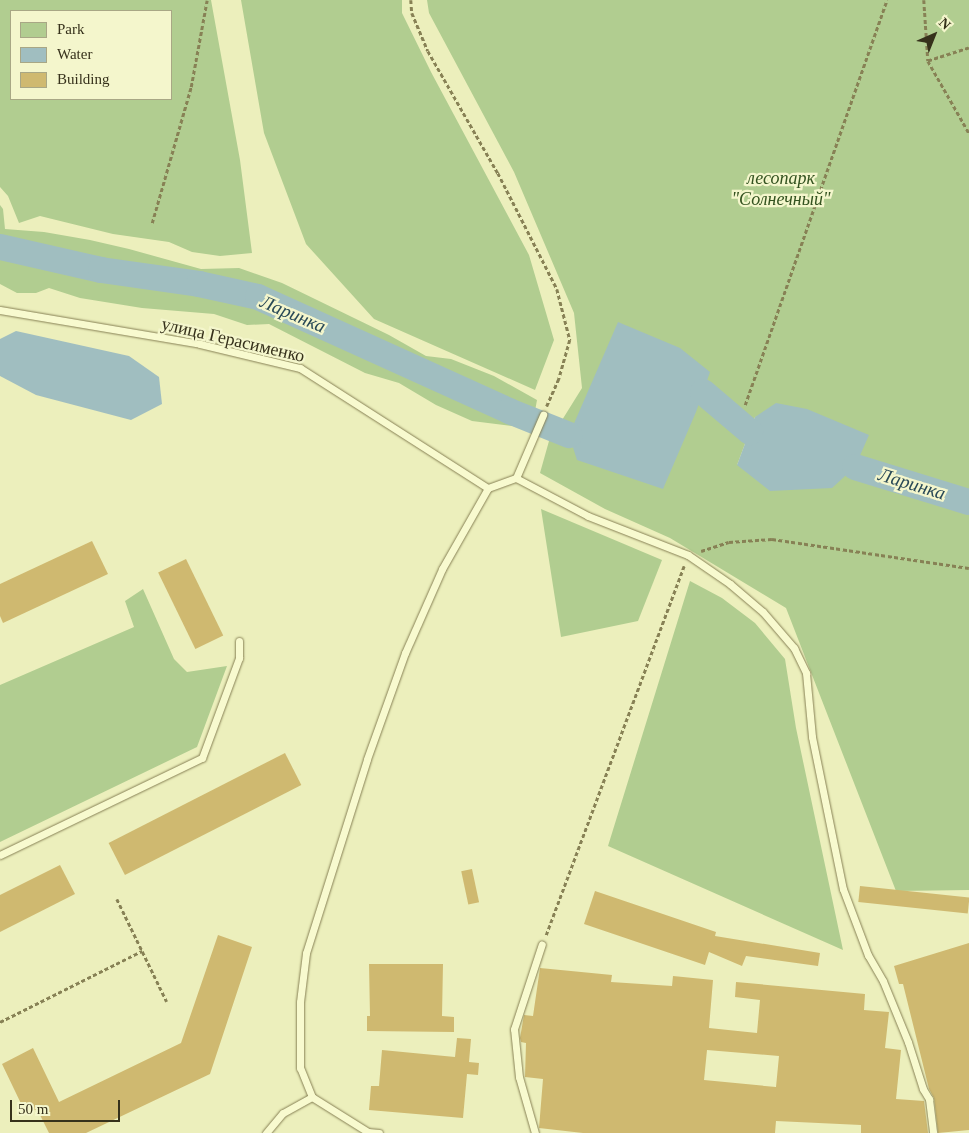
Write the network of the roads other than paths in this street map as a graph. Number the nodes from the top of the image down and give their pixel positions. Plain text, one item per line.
1 (0, 310) edge
2 (543, 416) road end
3 (516, 478) junction
4 (488, 488) junction
5 (239, 641) dead end
6 (0, 855) edge
7 (542, 944) road end
8 (312, 1097) junction
9 (266, 1133) edge
10 (379, 1133) edge
11 (534, 1133) edge
12 (933, 1133) edge

1 - 4 lane, улица Герасименко
2 - 3 lane
3 - 4 lane
3 - 12 lane
4 - 8 lane
5 - 6 lane
7 - 11 lane
8 - 9 lane
8 - 10 lane

